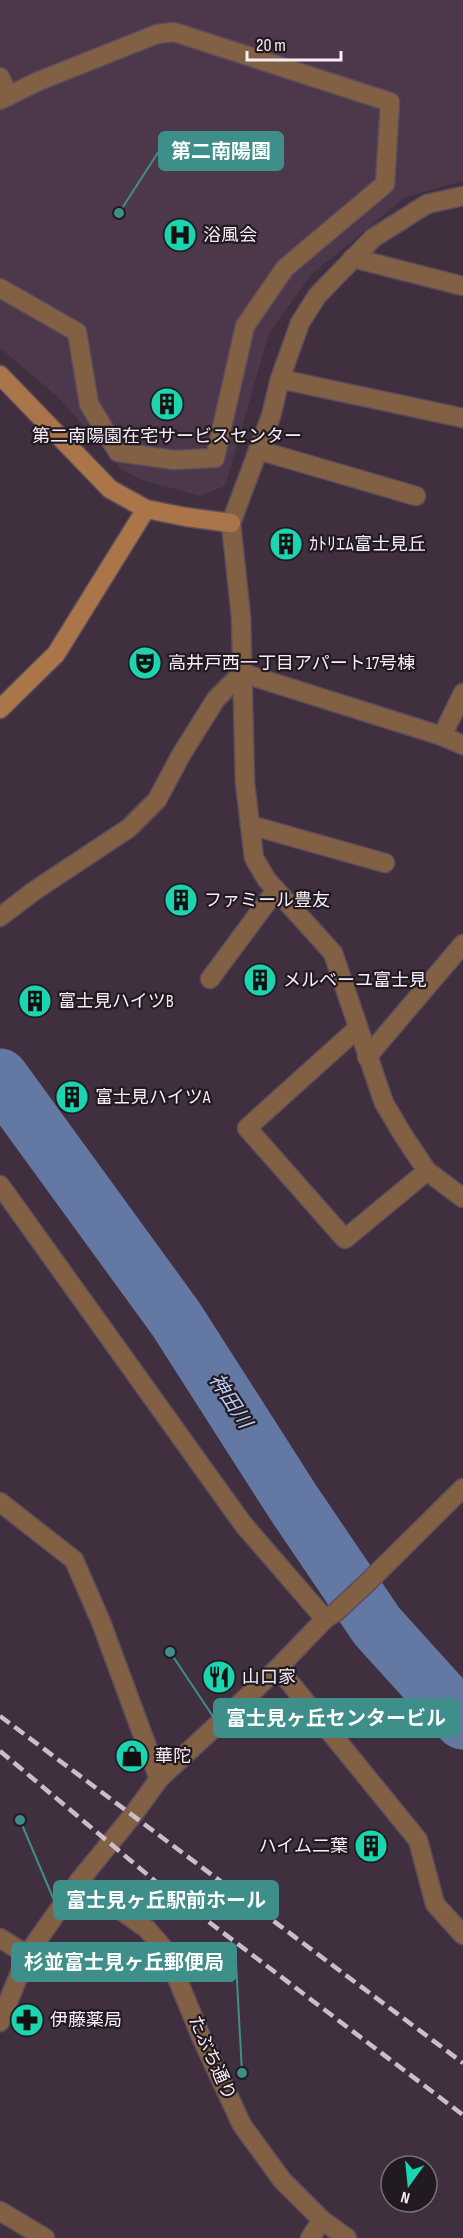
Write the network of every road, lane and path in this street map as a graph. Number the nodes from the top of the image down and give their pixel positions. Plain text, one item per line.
1 (0, 77) edge
2 (5, 98) edge
3 (463, 196) edge
4 (353, 258) junction
5 (463, 286) edge
6 (0, 288) edge
7 (0, 375) edge
8 (280, 379) junction
9 (463, 418) edge
10 (258, 450) junction
11 (416, 496) dead end
12 (146, 509) junction
13 (231, 523) junction
14 (242, 673) junction
15 (463, 693) edge
16 (0, 708) edge
17 (442, 736) junction
18 (463, 745) edge
19 (250, 825) junction
20 (385, 863) dead end
21 (276, 890) junction
22 (0, 917) edge
23 (463, 944) edge
24 (210, 979) dead end
25 (358, 1028) junction
26 (367, 1057) junction
27 (427, 1171) junction
28 (0, 1185) edge
29 (463, 1198) edge
30 (463, 1488) edge
31 (0, 1502) edge
32 (330, 1616) junction
33 (278, 1668) junction
34 (159, 1779) junction
35 (79, 1881) junction
36 (463, 1935) edge
37 (0, 1938) edge
38 (27, 1955) junction
39 (0, 2022) edge
40 (0, 2211) edge
41 (322, 2220) junction
42 (45, 2238) edge
43 (310, 2238) edge
44 (347, 2238) edge

1 - 2 street
2 - 6 street
3 - 4 street
4 - 5 street
4 - 8 street
7 - 12 street
8 - 9 street
8 - 10 street
10 - 11 street
10 - 13 street
12 - 13 street
12 - 16 street
13 - 14 street
14 - 17 street
14 - 19 street
14 - 22 street
15 - 17 street
17 - 18 street
19 - 20 street
19 - 21 street
21 - 24 street
21 - 25 street
23 - 26 street
25 - 26 street
25 - 27 street
26 - 27 street
27 - 29 street
28 - 32 street
30 - 32 street
31 - 34 street
32 - 33 street
33 - 34 street
33 - 36 street
34 - 35 street
35 - 38 street
35 - 41 street, たぶち通り
37 - 38 street
38 - 39 street
40 - 42 street
41 - 43 street
41 - 44 street, たぶち通り

